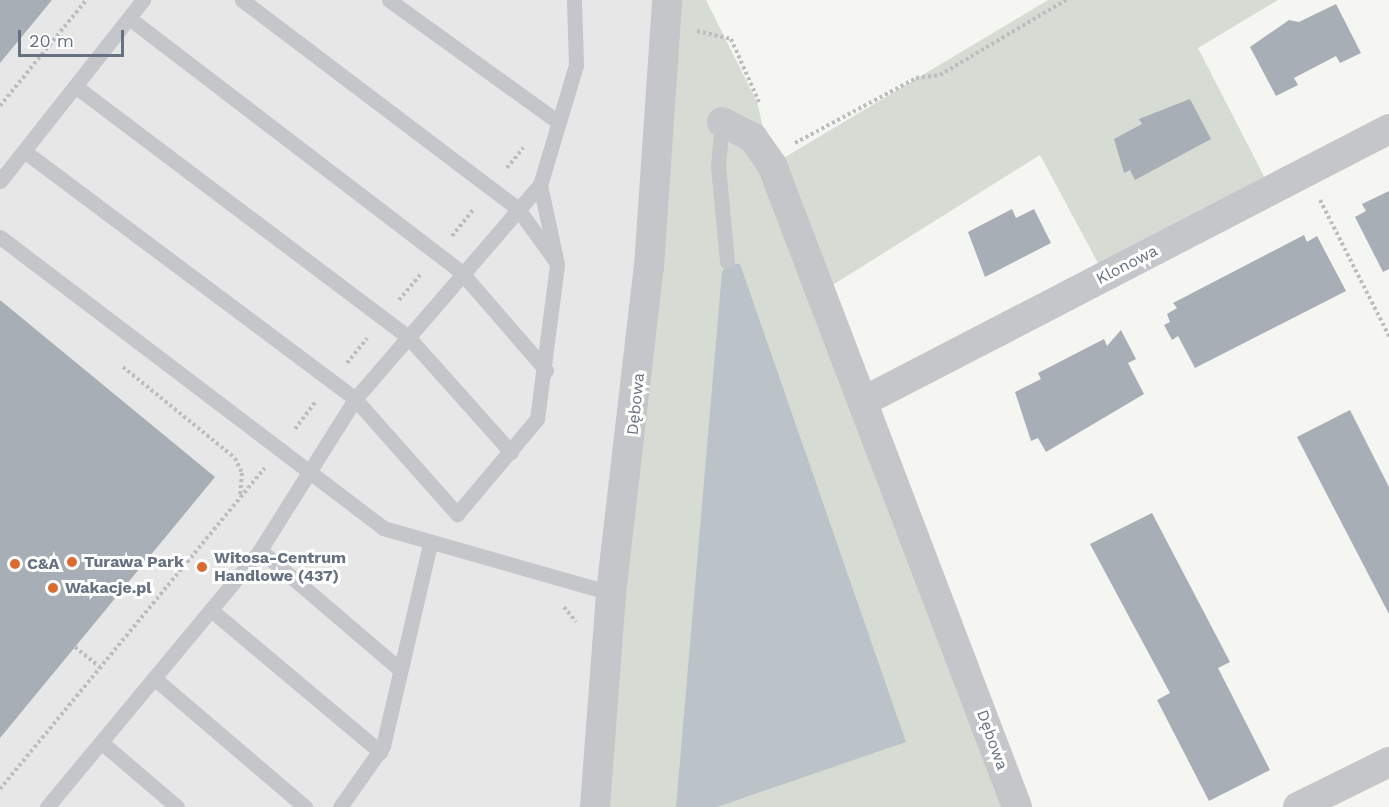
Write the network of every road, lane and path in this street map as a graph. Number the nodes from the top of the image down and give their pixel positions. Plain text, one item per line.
1 (86, 0) edge
2 (143, 0) edge
3 (242, 0) edge
4 (389, 0) edge
5 (574, 0) edge
6 (1066, 0) edge
7 (667, 13) edge
8 (129, 18) junction
9 (75, 86) junction
10 (0, 106) edge
11 (558, 122) junction
12 (722, 122) joint
13 (1389, 129) edge
14 (760, 148) junction
15 (24, 151) junction
16 (1306, 172) junction
17 (0, 181) edge
18 (540, 185) junction
19 (518, 209) junction
20 (0, 237) edge
21 (727, 262) dead end
22 (557, 264) junction
23 (461, 272) junction
24 (1389, 336) edge
25 (409, 338) junction
26 (118, 362) dead end
27 (546, 370) junction
28 (356, 399) junction
29 (866, 400) junction
30 (511, 452) junction
31 (309, 472) junction
32 (240, 498) dead end
33 (430, 544) junction
34 (261, 550) junction
35 (611, 593) junction
36 (211, 610) junction
37 (75, 647) dead end
38 (100, 667) dead end
39 (398, 668) junction
40 (154, 678) junction
41 (100, 742) junction
42 (380, 752) junction
43 (1389, 762) edge
44 (47, 807) edge
45 (177, 807) edge
46 (305, 807) edge
47 (340, 807) edge
48 (595, 807) edge
49 (1017, 807) edge
50 (1298, 807) edge

1 - 10 path
2 - 8 lane
3 - 19 lane
4 - 11 lane
5 - 11 lane
6 - 14 path
7 - 14 path
7 - 35 street, Dębowa
8 - 9 lane
8 - 23 lane
9 - 15 lane
9 - 25 lane
11 - 18 lane
12 - 14 street
12 - 21 lane
13 - 16 street, Klonowa
14 - 29 street, Dębowa
15 - 17 lane
15 - 28 lane
16 - 24 path
16 - 29 street, Klonowa
18 - 19 lane
18 - 22 lane
19 - 22 lane
19 - 23 lane
20 - 31 lane
22 - 27 lane
23 - 25 lane
23 - 27 lane
25 - 28 lane
25 - 30 lane
26 - 32 path
27 - 30 lane
28 - 30 lane
28 - 31 lane
29 - 49 street, Dębowa
31 - 33 lane
31 - 34 lane
33 - 35 lane
33 - 39 lane
34 - 36 lane
34 - 39 lane
35 - 48 street, Dębowa
36 - 40 lane
36 - 42 lane
37 - 38 path
39 - 42 lane
40 - 41 lane
40 - 46 lane
41 - 44 lane
41 - 45 lane
42 - 47 lane
43 - 50 street

